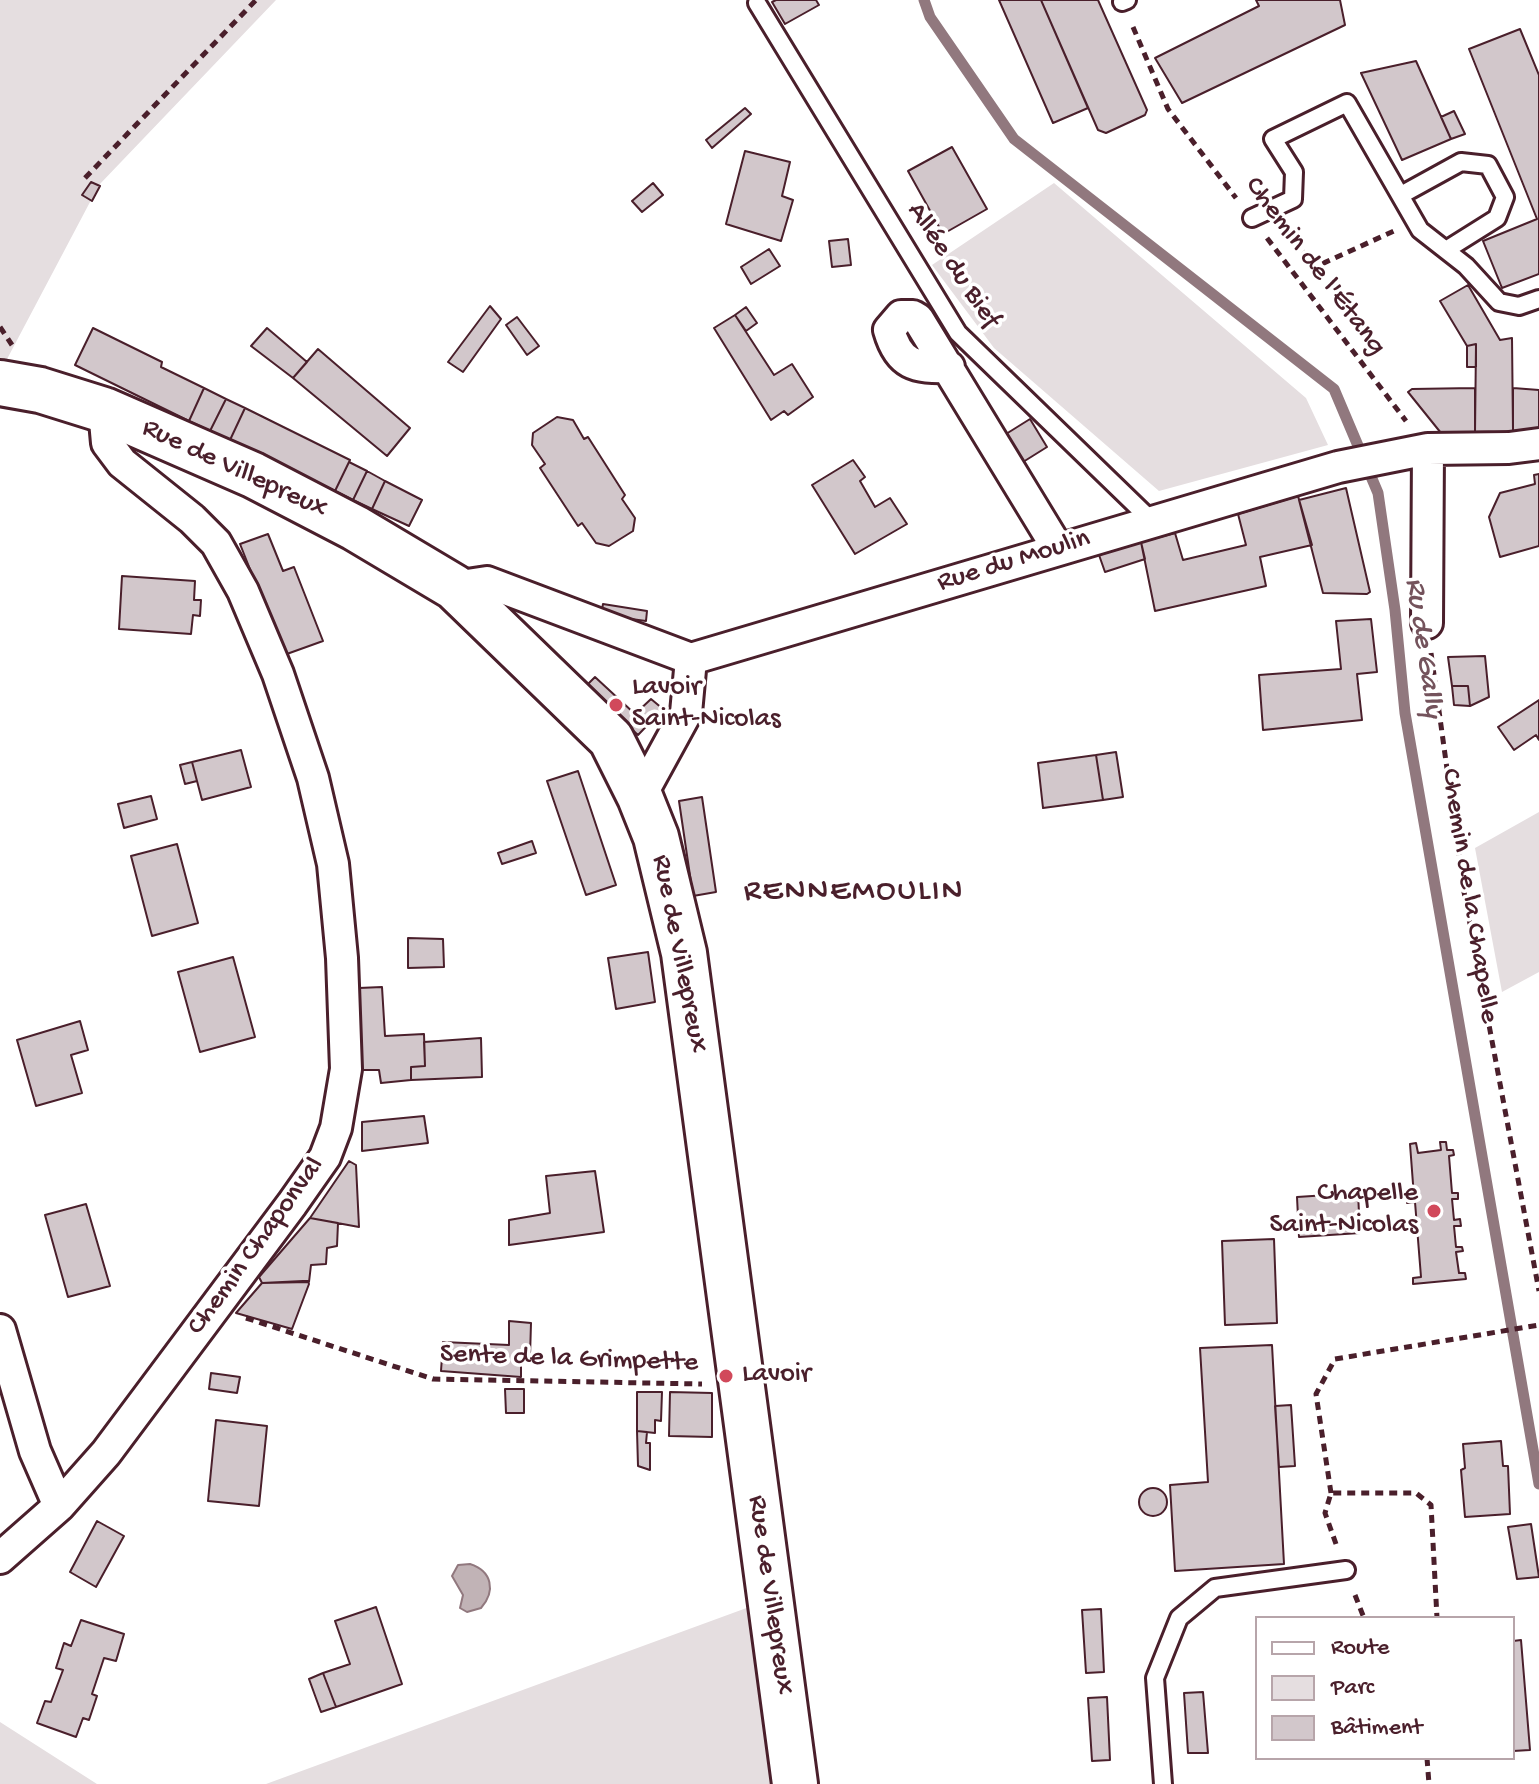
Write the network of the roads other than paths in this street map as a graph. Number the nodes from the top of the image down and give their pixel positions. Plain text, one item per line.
1 (757, 3) dead end
2 (1401, 195) junction
3 (1252, 218) road end
4 (1446, 250) junction
5 (1539, 299) edge
6 (949, 367) dead end
7 (0, 383) edge
8 (104, 410) junction
9 (1539, 444) edge
10 (1428, 449) junction
11 (1152, 521) junction
12 (1058, 549) junction
13 (454, 587) junction
14 (1427, 623) road end
15 (691, 659) junction
16 (640, 797) junction
17 (0, 1330) edge
18 (59, 1506) junction
19 (0, 1558) edge
20 (1346, 1570) road end
21 (795, 1784) edge
22 (1163, 1784) edge

1 - 11 lane, Allée du Bief
2 - 3 lane
2 - 4 lane
2 - 4 lane
4 - 5 lane
6 - 12 street
7 - 8 main road, Rue de Villepreux
8 - 13 main road, Rue de Villepreux
8 - 18 street, Chemin Chaponval
9 - 10 street, Rue du Moulin
10 - 11 street, Rue du Moulin
10 - 14 street
11 - 12 street, Rue du Moulin
12 - 15 street, Rue du Moulin
13 - 15 street
13 - 16 main road, Rue de Villepreux
15 - 16 street
16 - 21 main road, Rue de Villepreux
17 - 18 street
18 - 19 street, Chemin Chaponval
20 - 22 lane

